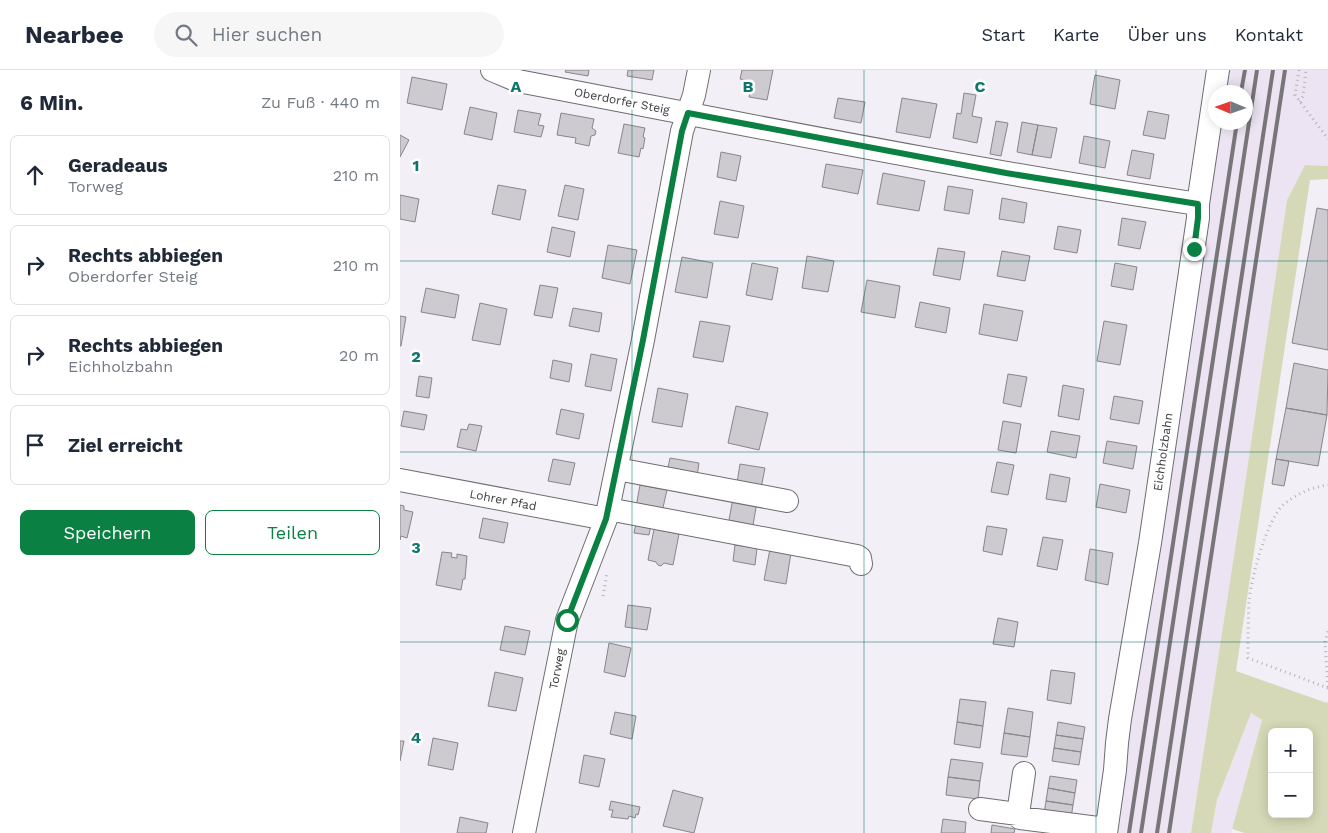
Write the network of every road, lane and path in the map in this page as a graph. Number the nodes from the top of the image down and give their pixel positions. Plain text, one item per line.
1 (492, 70) edge
2 (699, 70) edge
3 (1218, 70) edge
4 (1299, 70) edge
5 (1306, 70) edge
6 (1300, 103) junction
7 (688, 113) junction
8 (1328, 139) edge
9 (1198, 204) junction
10 (616, 469) junction
11 (400, 480) edge
12 (1328, 484) edge
13 (788, 501) dead end
14 (607, 514) junction
15 (861, 564) dead end
16 (1328, 631) edge
17 (1328, 688) edge
18 (1024, 773) dead end
19 (980, 809) dead end
20 (1018, 814) junction
21 (1106, 831) edge
22 (524, 833) edge

1 - 7 street, Oberdorfer Steig
2 - 7 street, Torweg
3 - 9 street, Eichholzbahn
4 - 6 path
5 - 6 path
6 - 8 path
7 - 9 street, Oberdorfer Steig
7 - 10 street, Torweg
9 - 21 street, Eichholzbahn
10 - 13 street
10 - 14 street, Torweg
11 - 14 street, Lohrer Pfad
12 - 17 path
14 - 15 street, Lohrer Pfad
14 - 22 street, Torweg
16 - 17 path
18 - 20 street
19 - 20 street
20 - 21 street

